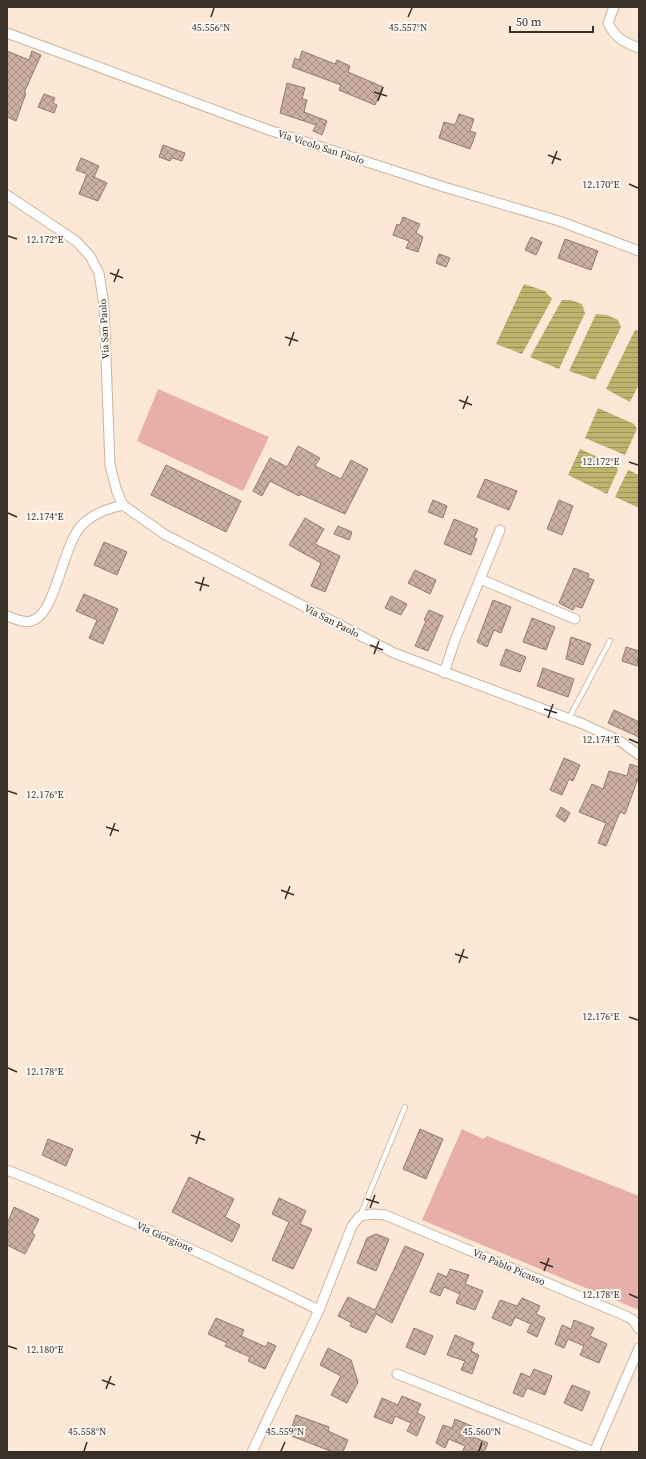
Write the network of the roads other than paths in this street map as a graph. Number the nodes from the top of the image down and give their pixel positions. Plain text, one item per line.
1 (614, 7) edge
2 (7, 33) edge
3 (639, 48) edge
4 (7, 195) edge
5 (639, 251) edge
6 (123, 505) junction
7 (500, 530) dead end
8 (480, 579) junction
9 (7, 616) edge
10 (575, 619) dead end
11 (610, 641) dead end
12 (444, 673) junction
13 (569, 718) junction
14 (639, 755) edge
15 (405, 1107) dead end
16 (7, 1170) edge
17 (360, 1216) junction
18 (319, 1310) junction
19 (639, 1329) edge
20 (639, 1348) edge
21 (397, 1374) dead end
22 (252, 1452) edge
23 (594, 1452) edge

1 - 3 street
2 - 5 street, Via Vicolo San Paolo
4 - 6 street, Via San Paolo
6 - 9 street
6 - 12 street, Via San Paolo
7 - 8 street
8 - 10 street
8 - 12 street
11 - 13 lane
12 - 13 street, Via San Paolo
13 - 14 street, Via San Paolo
15 - 17 lane
16 - 18 street, Via Giorgione
17 - 18 street
17 - 19 street, Via Pablo Picasso
18 - 22 street
20 - 23 street
21 - 23 street

